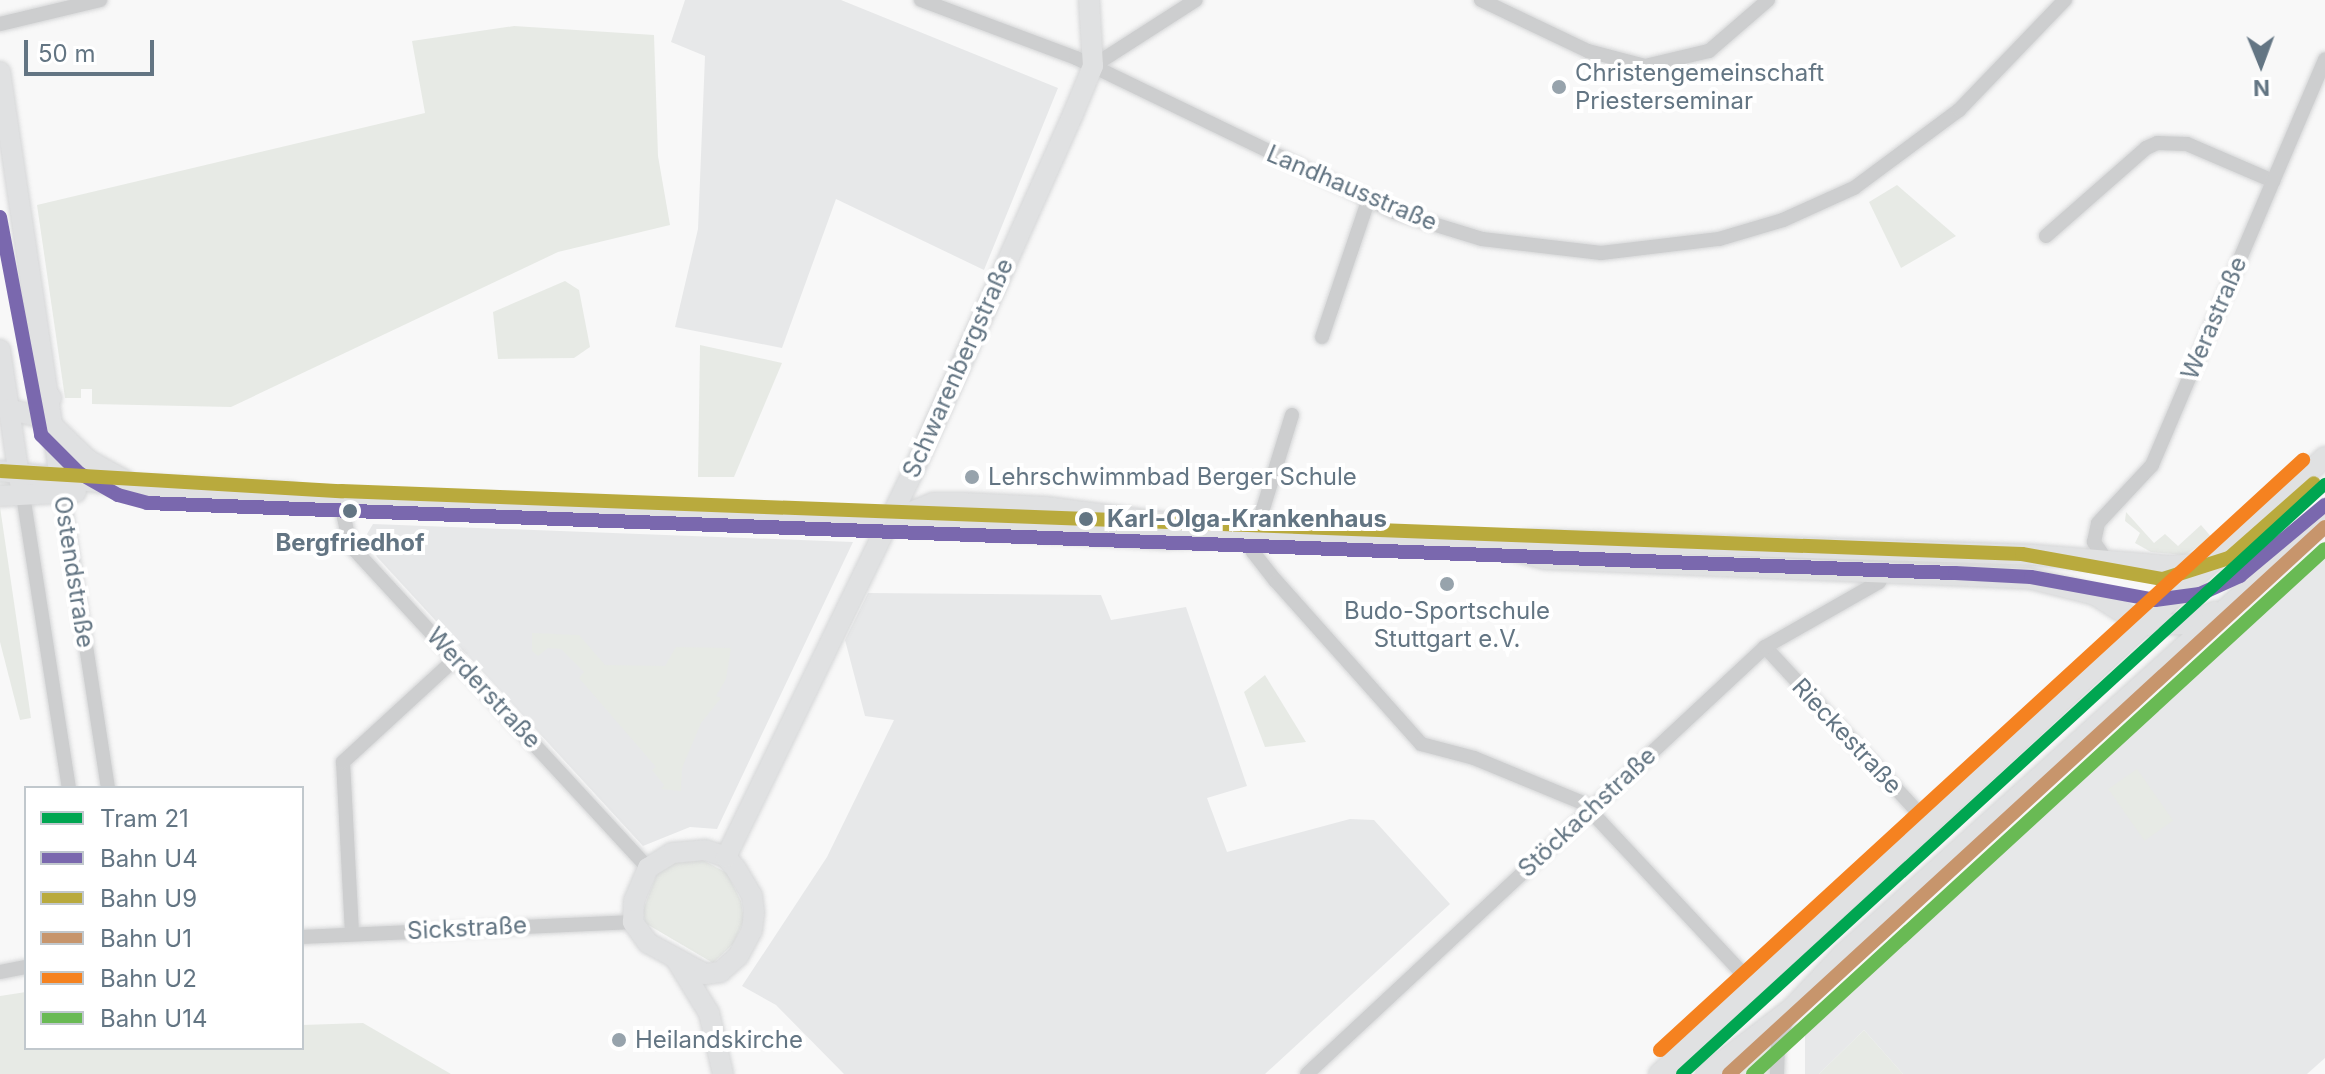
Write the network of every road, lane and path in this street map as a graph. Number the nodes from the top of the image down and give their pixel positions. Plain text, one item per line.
1 (100, 0) edge
2 (921, 0) edge
3 (1089, 0) edge
4 (1196, 0) edge
5 (1481, 0) edge
6 (1768, 0) edge
7 (2065, 0) edge
8 (0, 24) edge
9 (2325, 59) edge
10 (1093, 66) junction
11 (0, 72) edge
12 (2325, 100) edge
13 (2307, 102) junction
14 (2273, 181) junction
15 (1368, 201) junction
16 (2046, 236) dead end
17 (1322, 337) dead end
18 (0, 350) edge
19 (51, 398) junction
20 (8, 409) junction
21 (1292, 415) dead end
22 (55, 428) junction
23 (2325, 457) edge
24 (9, 472) edge
25 (61, 485) junction
26 (149, 487) junction
27 (23, 495) junction
28 (0, 496) edge
29 (305, 498) junction
30 (340, 499) junction
31 (2325, 519) edge
32 (887, 522) junction
33 (1253, 538) junction
34 (1492, 544) junction
35 (1873, 551) junction
36 (2106, 560) junction
37 (2213, 562) junction
38 (1884, 573) junction
39 (2228, 606) junction
40 (2143, 625) junction
41 (1765, 647) junction
42 (457, 657) junction
43 (69, 786) edge
44 (108, 786) edge
45 (1590, 808) junction
46 (1930, 825) junction
47 (726, 857) junction
48 (648, 868) junction
49 (633, 922) junction
50 (352, 933) junction
51 (304, 937) edge
52 (677, 960) junction
53 (24, 967) edge
54 (0, 972) edge
55 (720, 972) junction
56 (1755, 987) junction
57 (707, 1007) junction
58 (1792, 1008) junction
59 (723, 1074) edge
60 (1307, 1074) edge
61 (1659, 1074) edge
62 (1706, 1074) edge
63 (1777, 1074) edge

1 - 8 street
2 - 10 street, Landhausstraße
3 - 10 street, Schwarenbergstraße
4 - 10 street
5 - 6 street
7 - 15 street, Landhausstraße
9 - 13 street, Werastraße
10 - 15 street, Landhausstraße
10 - 32 street, Schwarenbergstraße
11 - 19 street, Ostendstraße
12 - 13 street
13 - 14 street, Werastraße
14 - 16 street
14 - 36 street, Werastraße
15 - 17 street
18 - 20 street, Ostendstraße
19 - 20 street
19 - 22 street, Ostendstraße
20 - 24 street, Ostendstraße
21 - 33 street
22 - 25 street, Ostendstraße
22 - 26 street
23 - 37 street
24 - 25 street
24 - 27 street, Ostendstraße
25 - 26 street
25 - 27 street
25 - 29 street
25 - 44 street, Ostendstraße
26 - 29 street
27 - 28 street
27 - 43 street, Ostendstraße
29 - 30 street
30 - 32 street
30 - 42 street, Werderstraße
31 - 39 street
32 - 33 street
32 - 47 street, Schwarenbergstraße
33 - 34 street
33 - 45 street
34 - 35 street
34 - 38 street
35 - 36 street
35 - 38 street
36 - 37 street
37 - 40 street
38 - 40 street
38 - 41 street, Stöckachstraße
39 - 40 street
39 - 58 street
40 - 46 street
41 - 45 street, Stöckachstraße
41 - 46 street, Rieckestraße
42 - 48 street, Werderstraße
42 - 50 street
45 - 56 street
45 - 60 street, Stöckachstraße
46 - 56 street
47 - 48 street
47 - 55 street
48 - 49 street
49 - 50 street, Sickstraße
49 - 52 street
50 - 51 street, Sickstraße
52 - 55 street
52 - 57 street
53 - 54 street
55 - 57 street
56 - 61 street
57 - 59 street
58 - 62 street
58 - 63 street

